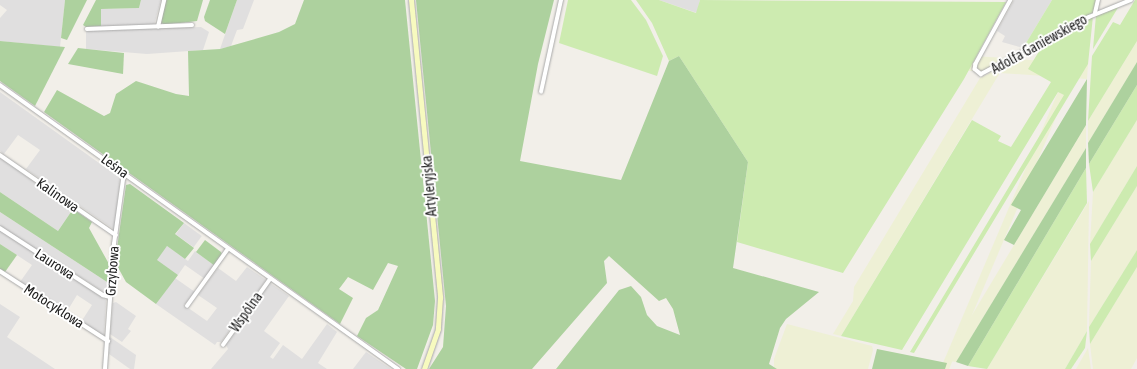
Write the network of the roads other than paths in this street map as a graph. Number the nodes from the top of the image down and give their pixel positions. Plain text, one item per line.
1 (164, 0) edge
2 (411, 0) edge
3 (561, 0) edge
4 (1011, 0) edge
5 (1098, 0) edge
6 (1131, 0) edge
7 (1095, 14) junction
8 (192, 26) dead end
9 (158, 27) junction
10 (87, 29) dead end
11 (0, 85) edge
12 (541, 92) dead end
13 (0, 155) edge
14 (124, 173) junction
15 (0, 228) edge
16 (116, 235) junction
17 (228, 249) junction
18 (0, 271) edge
19 (270, 279) junction
20 (110, 297) junction
21 (187, 306) dead end
22 (108, 341) junction
23 (223, 345) dead end
24 (105, 369) edge
25 (398, 369) edge
26 (424, 369) edge

1 - 9 street
2 - 26 street, Artyleryjska
3 - 12 street
4 - 7 street, Adolfa Ganiewskiego
5 - 7 street
6 - 7 street, Adolfa Ganiewskiego
8 - 9 street
9 - 10 street
11 - 14 street, Leśna
13 - 16 street, Kalinowa
14 - 16 street, Grzybowa
14 - 17 street, Leśna
15 - 20 street, Laurowa
16 - 20 street, Grzybowa
17 - 19 street, Leśna
17 - 21 street
18 - 22 street, Motocyklowa
19 - 23 street, Wspólna
19 - 25 street, Leśna
20 - 22 street, Grzybowa
22 - 24 street, Grzybowa

